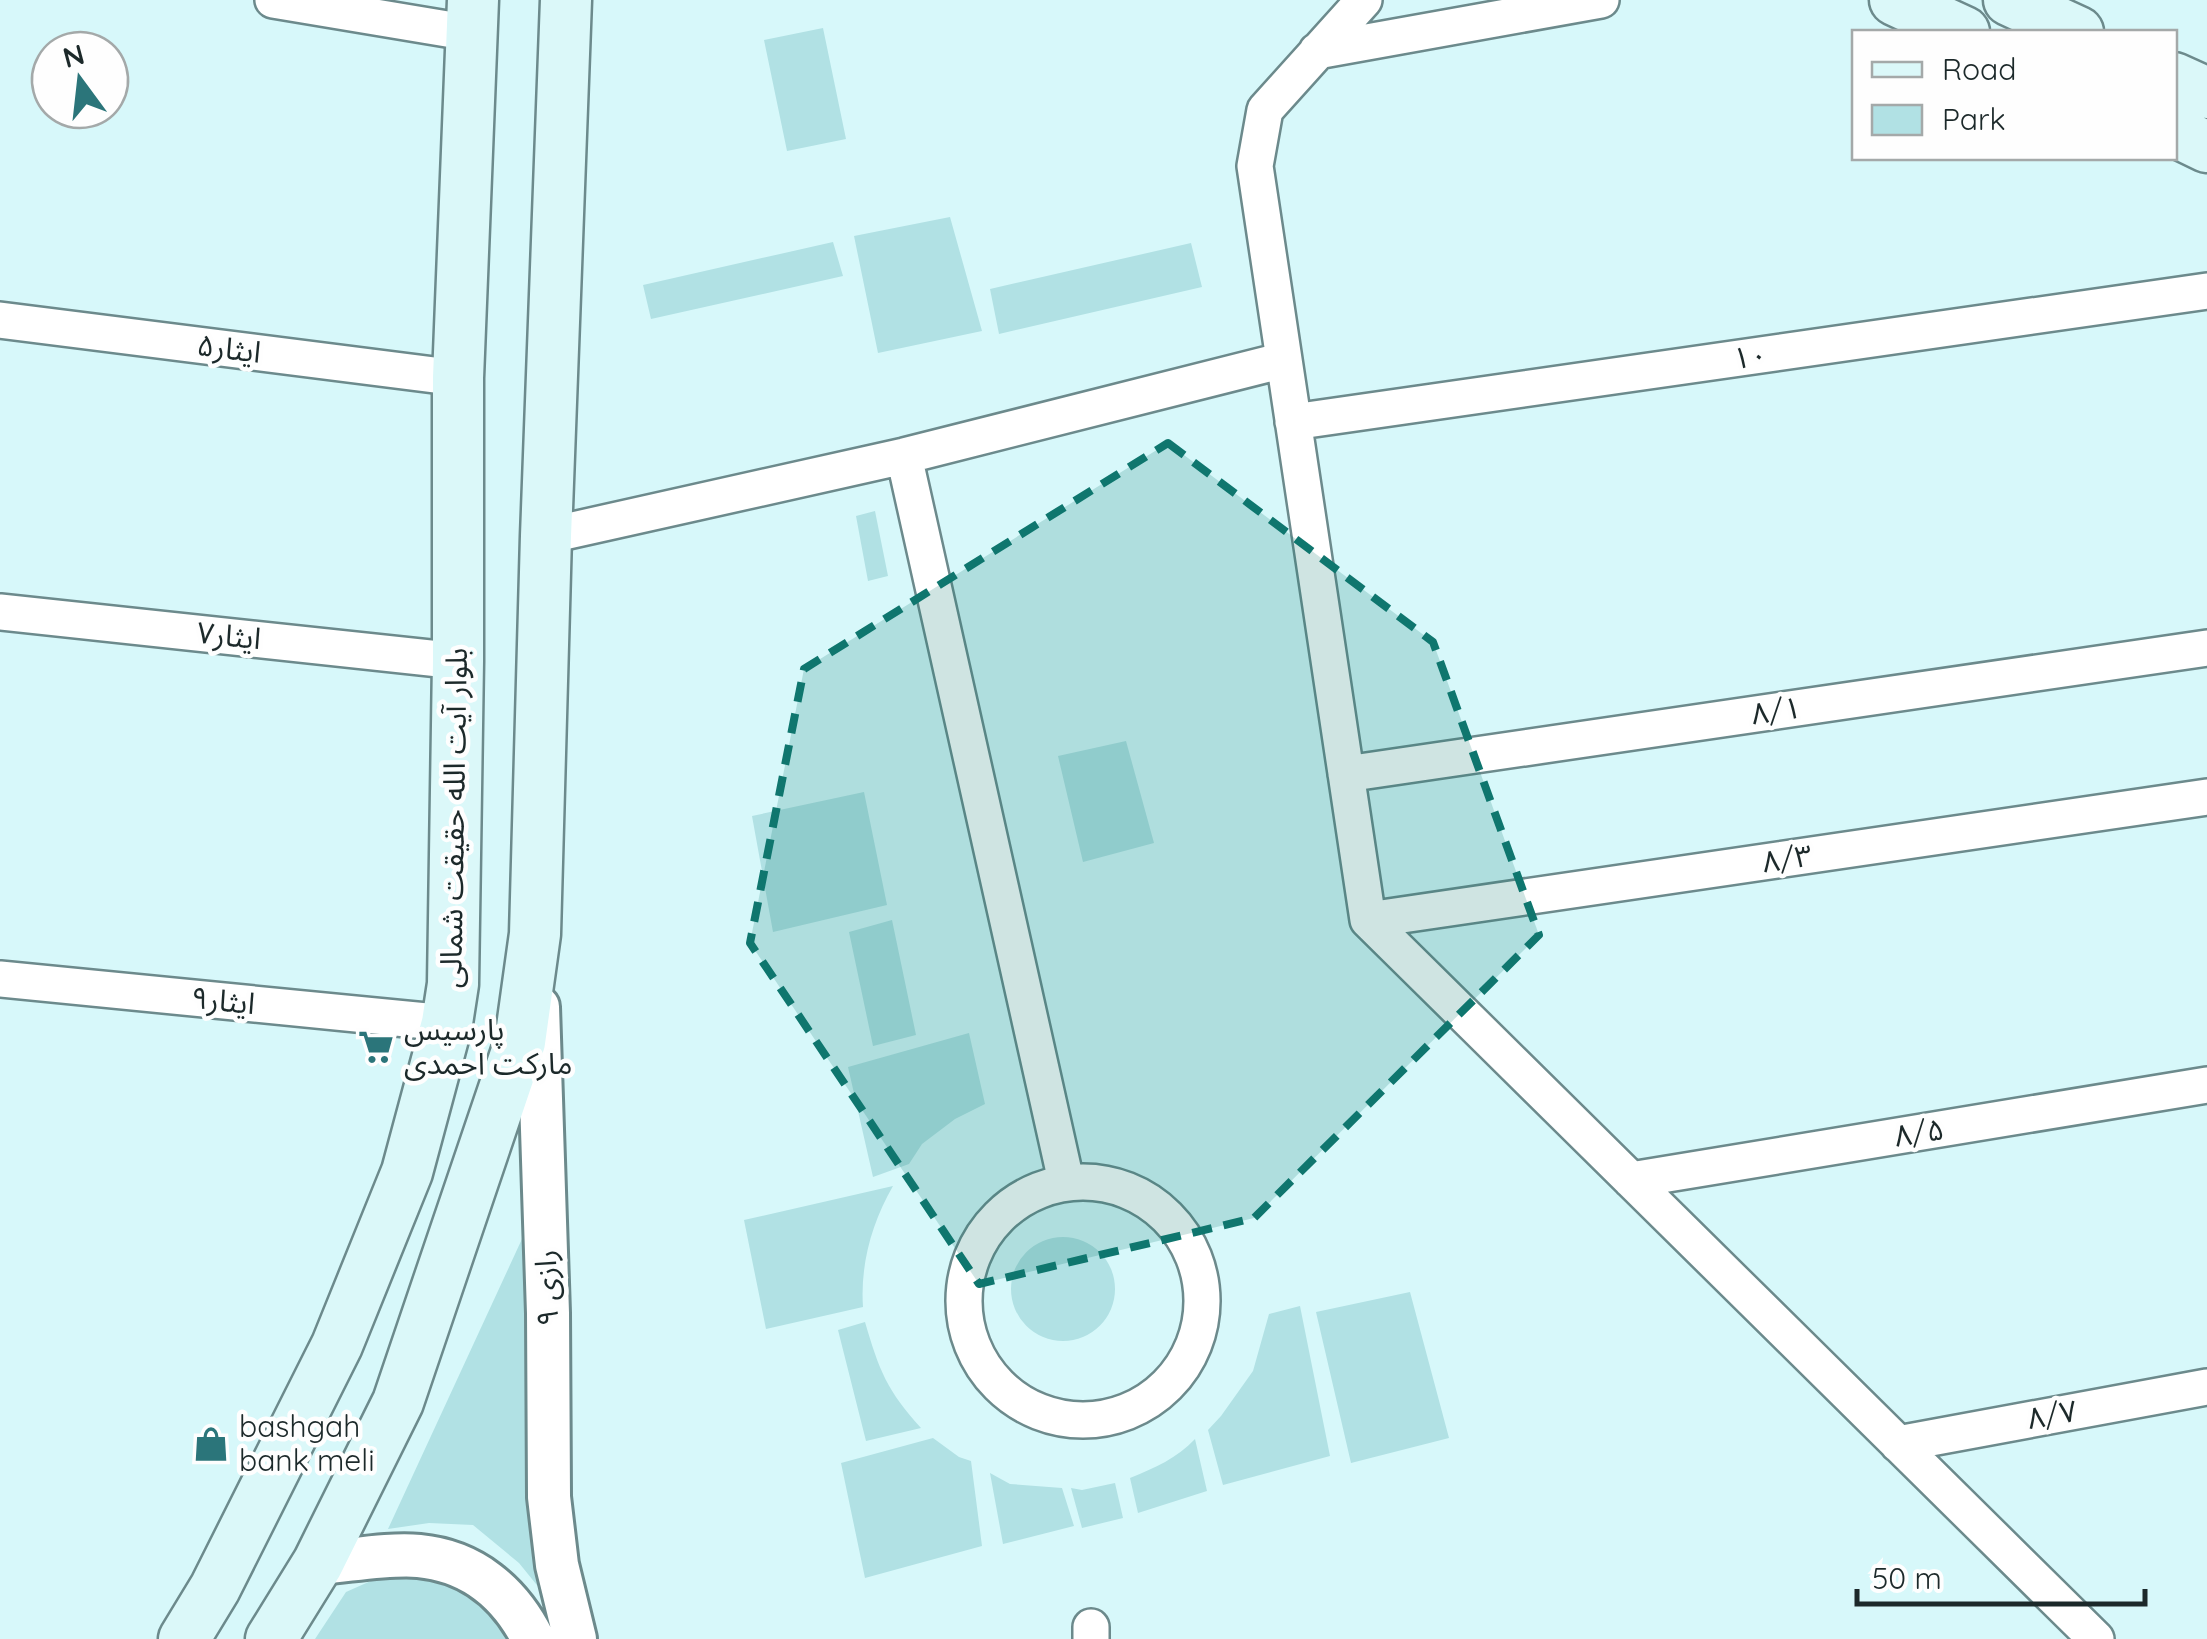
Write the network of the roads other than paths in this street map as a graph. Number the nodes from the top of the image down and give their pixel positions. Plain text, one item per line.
1 (273, 0) edge
2 (566, 0) edge
3 (1364, 0) edge
4 (1601, 0) edge
5 (1895, 0) edge
6 (2009, 0) edge
7 (472, 16) edge
8 (1960, 30) edge
9 (2074, 30) edge
10 (1317, 51) junction
11 (2177, 79) edge
12 (2207, 93) edge
13 (2177, 133) edge
14 (2207, 147) edge
15 (2207, 291) edge
16 (0, 320) edge
17 (1284, 360) junction
18 (458, 378) junction
19 (1293, 422) junction
20 (904, 456) junction
21 (546, 536) junction
22 (0, 612) edge
23 (2207, 648) edge
24 (458, 660) junction
25 (1346, 774) junction
26 (2207, 797) edge
27 (1368, 920) junction
28 (535, 934) junction
29 (0, 979) edge
30 (447, 1022) junction
31 (2207, 1085) edge
32 (1631, 1180) junction
33 (1066, 1181) junction
34 (2207, 1387) edge
35 (1898, 1444) junction
36 (318, 1563) junction
37 (184, 1639) edge
38 (271, 1639) edge
39 (533, 1639) edge
40 (576, 1639) edge
41 (2096, 1639) edge

1 - 7 street
2 - 21 main road
3 - 10 street
4 - 10 street
5 - 8 main road
6 - 9 main road
7 - 18 main road, بلوار آیت الله حقیقت شمالی
10 - 17 street
11 - 12 main road
13 - 14 main road
15 - 19 street, ۱۰
16 - 18 street, ایثار۵
17 - 19 street
17 - 20 street
18 - 24 main road, بلوار آیت الله حقیقت شمالی
19 - 25 street
20 - 21 street
20 - 33 street
21 - 28 main road
22 - 24 street, ایثار۷
23 - 25 street, ۸/۱
24 - 30 main road, بلوار آیت الله حقیقت شمالی
25 - 27 street
26 - 27 street, ۸/۳
27 - 32 street
28 - 36 main road
28 - 40 street, رازی ۹
29 - 30 street, ایثار۹
30 - 37 main road, بلوار آیت الله حقیقت شمالی
31 - 32 street, ۸/۵
32 - 35 street
33 - 33 street
34 - 35 street, ۸/۷
35 - 41 street
36 - 38 main road
36 - 39 street

